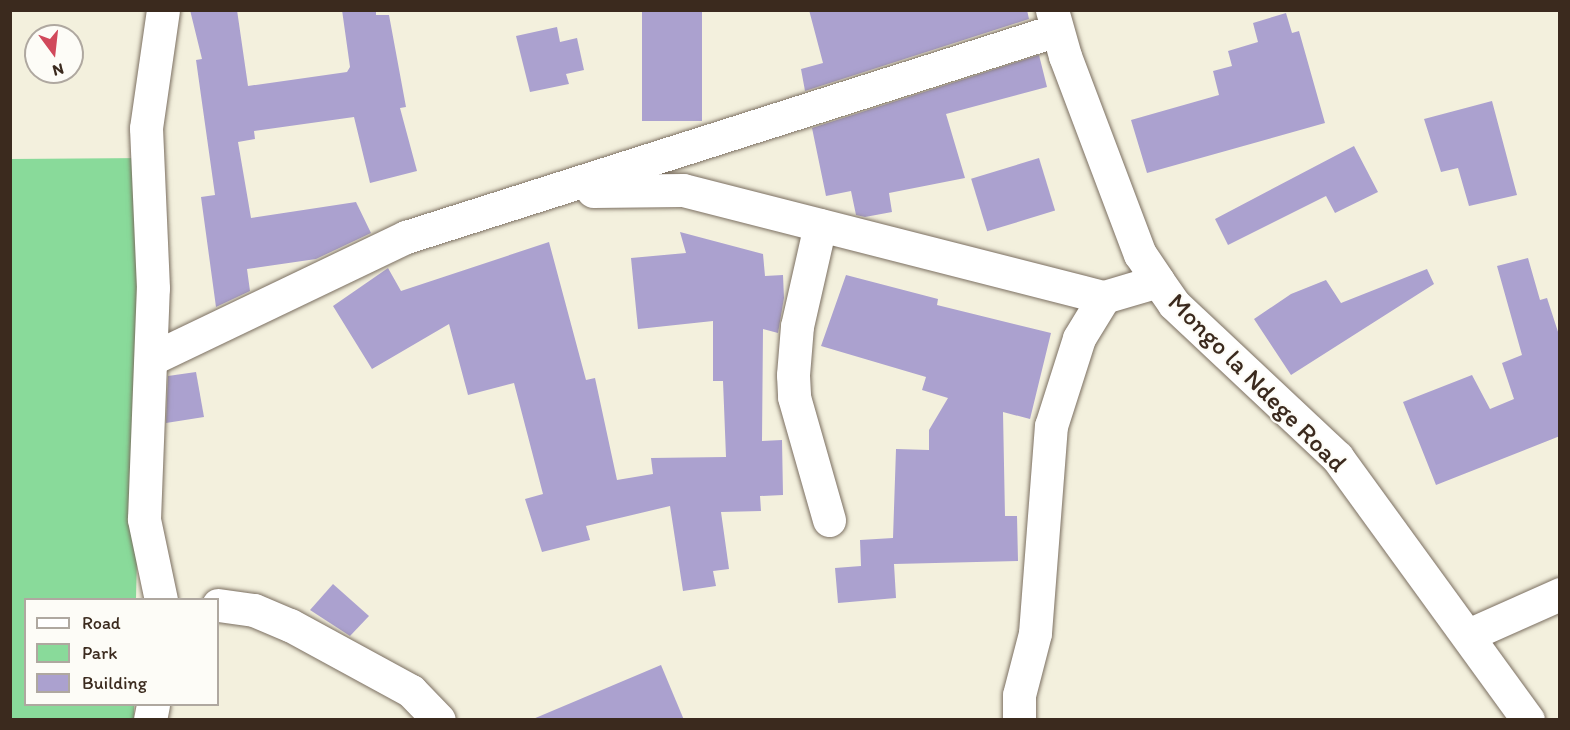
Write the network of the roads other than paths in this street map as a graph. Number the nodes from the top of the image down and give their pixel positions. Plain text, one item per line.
1 (163, 10) edge
2 (1054, 20) edge
3 (547, 194) junction
4 (820, 225) junction
5 (1158, 280) junction
6 (1104, 297) junction
7 (151, 359) junction
8 (829, 520) dead end
9 (1560, 594) edge
10 (161, 598) edge
11 (219, 605) edge
12 (1468, 635) junction
13 (439, 720) edge
14 (1019, 720) edge
15 (1528, 720) edge

1 - 7 street
2 - 3 street
2 - 5 street, Mongo la Ndege Road
3 - 4 street
3 - 7 street
4 - 6 street
4 - 8 street
5 - 6 street
5 - 12 street, Mongo la Ndege Road
6 - 14 street
7 - 10 street
9 - 12 street
11 - 13 street
12 - 15 street, Mongo la Ndege Road

